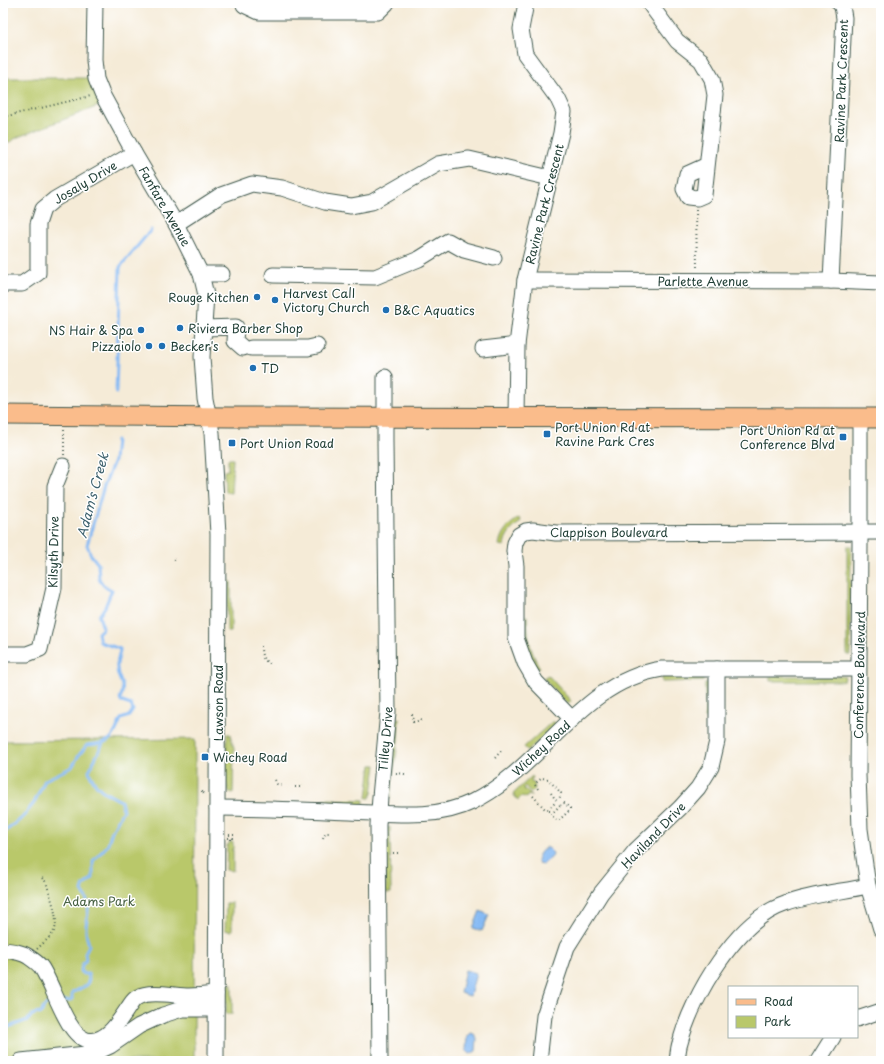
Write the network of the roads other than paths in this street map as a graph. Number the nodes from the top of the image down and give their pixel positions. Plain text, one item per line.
1 (95, 3) edge
2 (243, 3) edge
3 (388, 3) edge
4 (526, 3) edge
5 (649, 3) edge
6 (839, 3) edge
7 (134, 153) junction
8 (550, 178) junction
9 (697, 198) road end
10 (176, 224) junction
11 (494, 258) dead end
12 (201, 274) junction
13 (222, 274) dead end
14 (272, 275) dead end
15 (526, 280) junction
16 (831, 281) junction
17 (881, 283) edge
18 (3, 284) edge
19 (204, 328) junction
20 (517, 345) junction
21 (317, 346) dead end
22 (482, 349) dead end
23 (385, 377) dead end
24 (3, 415) edge
25 (208, 417) junction
26 (385, 417) junction
27 (516, 417) junction
28 (860, 418) junction
29 (881, 418) edge
30 (63, 466) road end
31 (860, 532) junction
32 (881, 532) edge
33 (3, 654) edge
34 (717, 669) junction
35 (858, 669) junction
36 (572, 719) junction
37 (217, 808) junction
38 (379, 813) junction
39 (868, 886) junction
40 (881, 929) edge
41 (3, 950) edge
42 (216, 1001) junction
43 (881, 1011) edge
44 (858, 1019) edge
45 (831, 1038) edge
46 (21, 1061) edge
47 (216, 1061) edge
48 (380, 1061) edge
49 (539, 1061) edge
50 (677, 1061) edge
51 (818, 1061) edge

1 - 7 street, Fanfare Avenue
2 - 3 street
4 - 8 street, Ravine Park Crescent
5 - 9 street
6 - 16 street, Ravine Park Crescent
7 - 10 street, Fanfare Avenue
7 - 18 street, Josaly Drive
8 - 10 street
8 - 15 street, Ravine Park Crescent
10 - 12 street, Fanfare Avenue
11 - 14 street
12 - 13 street
12 - 19 street, Fanfare Avenue
15 - 16 street, Parlette Avenue
15 - 20 street, Ravine Park Crescent
16 - 17 street, Parlette Avenue
19 - 21 street
19 - 25 street, Fanfare Avenue
20 - 22 street
20 - 27 street, Ravine Park Crescent
23 - 26 street, Tilley Drive
24 - 25 main road
25 - 26 main road
25 - 37 street, Lawson Road
26 - 27 main road
26 - 38 street, Tilley Drive
27 - 28 main road
28 - 29 main road
28 - 31 street, Conference Boulevard
30 - 33 street, Kilsyth Drive
31 - 32 street, Clappison Boulevard
31 - 35 street, Conference Boulevard
31 - 36 street, Clappison Boulevard
34 - 35 street, Wichey Road
34 - 36 street, Wichey Road
34 - 49 street, Haviland Drive
35 - 39 street, Conference Boulevard
36 - 38 street, Wichey Road
37 - 38 street, Wichey Road
37 - 42 street, Lawson Road
38 - 48 street, Tilley Drive
39 - 40 street, Conference Boulevard
39 - 50 street
41 - 42 street
42 - 46 street
42 - 47 street, Lawson Road
43 - 44 street
45 - 51 street

